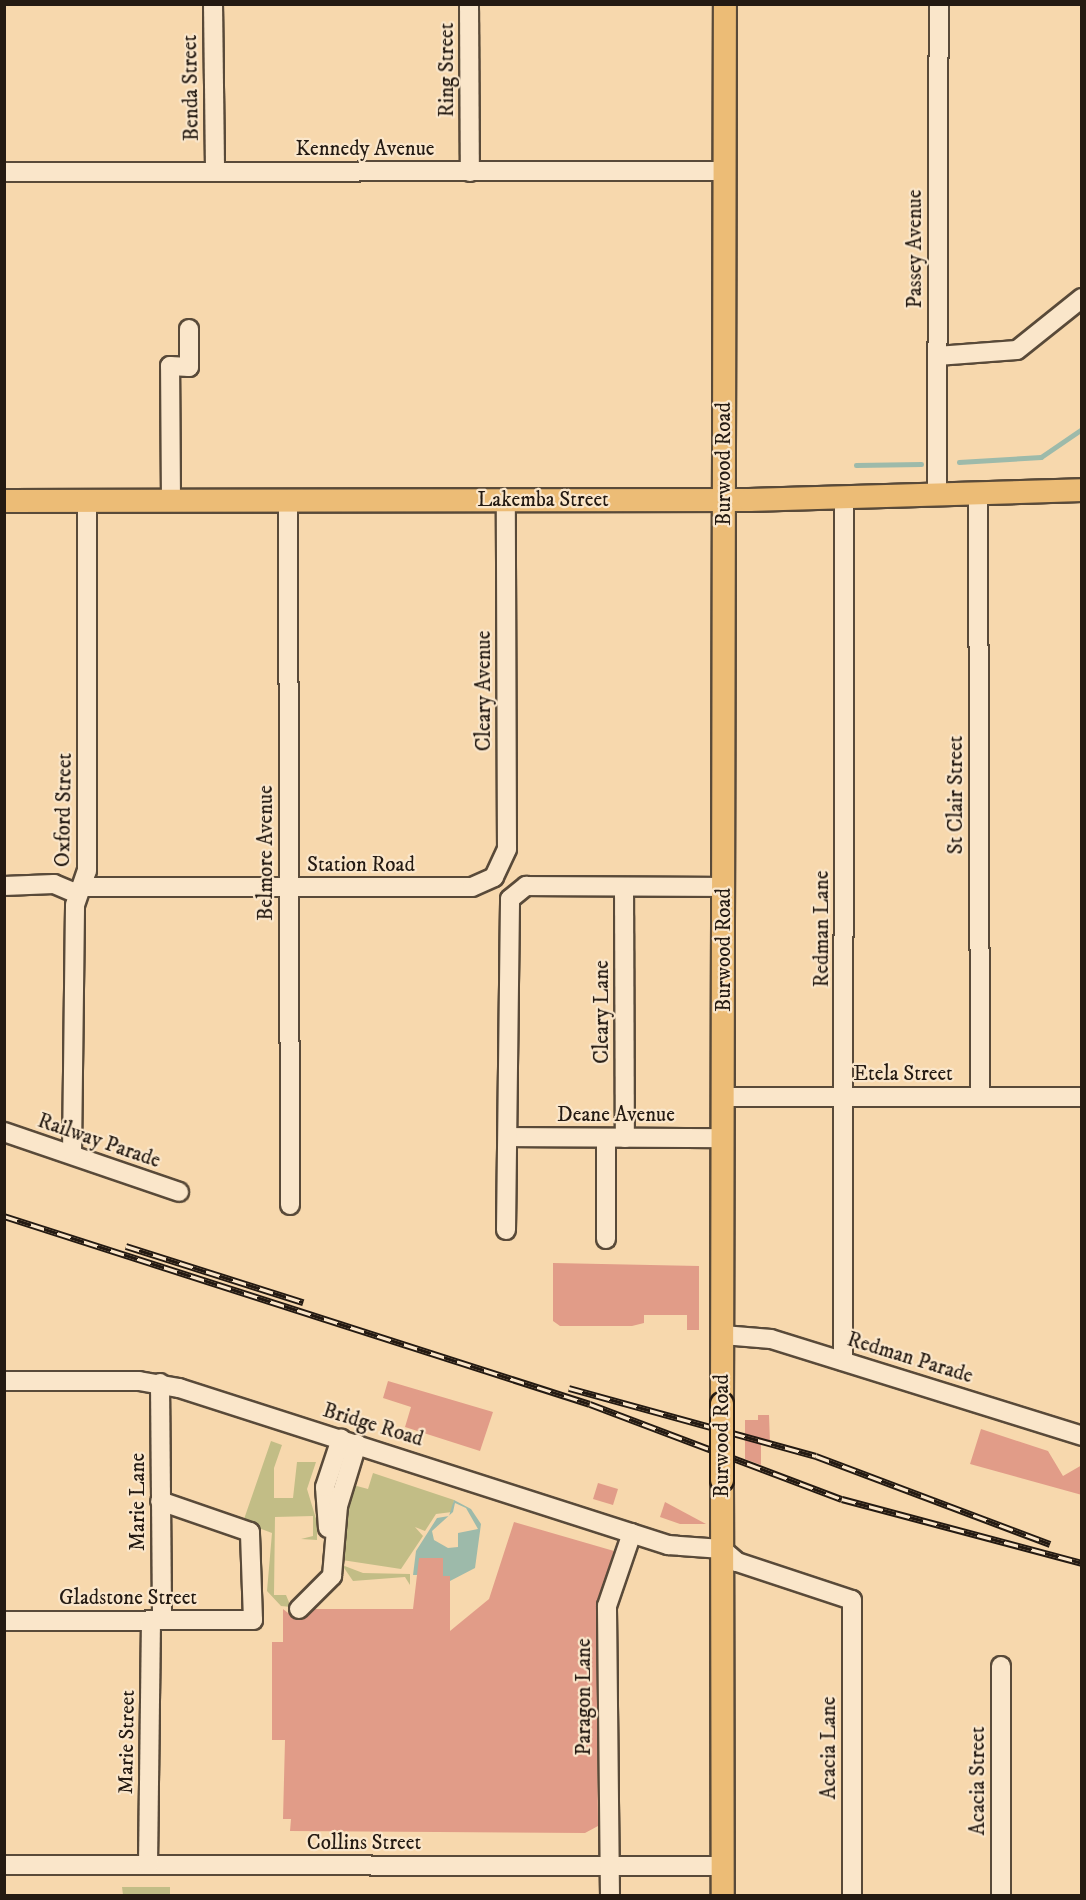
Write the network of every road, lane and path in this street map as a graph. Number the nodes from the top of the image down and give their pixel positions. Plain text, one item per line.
1 (213, 4) edge
2 (469, 4) edge
3 (725, 4) edge
4 (939, 4) edge
5 (724, 171) junction
6 (4, 172) edge
7 (214, 172) junction
8 (470, 172) junction
9 (1082, 298) edge
10 (189, 329) dead end
11 (937, 356) junction
12 (1082, 490) edge
13 (978, 492) junction
14 (937, 494) junction
15 (844, 497) junction
16 (288, 500) junction
17 (724, 500) junction
18 (4, 501) edge
19 (171, 501) junction
20 (506, 501) junction
21 (87, 502) junction
22 (494, 877) joint
23 (4, 886) edge
24 (289, 887) junction
25 (624, 887) junction
26 (723, 887) junction
27 (80, 890) junction
28 (724, 1097) junction
29 (844, 1097) junction
30 (980, 1097) junction
31 (1082, 1097) edge
32 (4, 1132) edge
33 (508, 1137) junction
34 (615, 1138) junction
35 (724, 1138) junction
36 (72, 1153) junction
37 (179, 1192) dead end
38 (290, 1205) dead end
39 (507, 1230) dead end
40 (606, 1239) dead end
41 (723, 1335) junction
42 (843, 1361) junction
43 (4, 1381) edge
44 (160, 1383) junction
45 (1082, 1436) edge
46 (349, 1441) junction
47 (160, 1501) junction
48 (632, 1533) junction
49 (722, 1550) junction
50 (299, 1609) dead end
51 (156, 1620) junction
52 (4, 1621) edge
53 (1001, 1666) dead end
54 (4, 1865) edge
55 (148, 1865) junction
56 (606, 1866) junction
57 (723, 1866) junction
58 (610, 1896) edge
59 (723, 1896) edge
60 (852, 1896) edge
61 (1001, 1896) edge

1 - 7 street, Benda Street
2 - 8 street, Ring Street
3 - 5 main road, Burwood Road
4 - 11 street, Passey Avenue
5 - 8 street, Kennedy Avenue
5 - 17 main road, Burwood Road
6 - 7 street, Kennedy Avenue
7 - 8 street, Kennedy Avenue
9 - 11 street
10 - 19 street
11 - 14 street, Passey Avenue
12 - 13 main road, Lakemba Street
13 - 14 main road, Lakemba Street
13 - 30 street, St Clair Street
14 - 15 main road, Lakemba Street
15 - 17 main road, Lakemba Street
15 - 29 street, Redman Lane
16 - 19 main road, Lakemba Street
16 - 20 main road, Lakemba Street
16 - 24 street, Belmore Avenue
17 - 20 main road, Lakemba Street
17 - 26 main road, Burwood Road
18 - 21 main road, Lakemba Street
19 - 21 main road, Lakemba Street
20 - 22 street, Cleary Avenue
21 - 27 street, Oxford Street
22 - 24 street, Station Road
23 - 27 street, Station Road
24 - 27 street, Station Road
24 - 38 street, Belmore Avenue
25 - 26 street
25 - 33 street
25 - 34 street, Cleary Lane
26 - 28 main road, Burwood Road
27 - 36 street, Oxford Street
28 - 29 street, Etela Street
28 - 35 main road, Burwood Road
29 - 30 street, Etela Street
29 - 42 street, Redman Lane
30 - 31 street, Etela Street
32 - 36 street, Railway Parade
33 - 34 street, Deane Avenue
33 - 39 street
34 - 35 street, Deane Avenue
34 - 40 street, Cleary Lane
35 - 41 main road, Burwood Road
36 - 37 street, Railway Parade
41 - 42 street, Redman Parade
41 - 49 main road, Burwood Road, bridge
42 - 45 street, Redman Parade
43 - 44 street, Bridge Road
44 - 46 street, Bridge Road
44 - 47 street, Marie Lane
46 - 48 street, Bridge Road
46 - 50 street
47 - 51 street, Marie Lane
47 - 51 street, Gladstone Street
48 - 49 street, Bridge Road
48 - 56 street, Paragon Lane
49 - 57 main road, Burwood Road
49 - 60 street, Acacia Lane
51 - 52 street, Gladstone Street
51 - 55 street, Marie Street
53 - 61 street, Acacia Street
54 - 55 street, Collins Street
55 - 56 street, Collins Street
56 - 57 street, Collins Street
56 - 58 street, Paragon Lane
57 - 59 main road, Burwood Road

